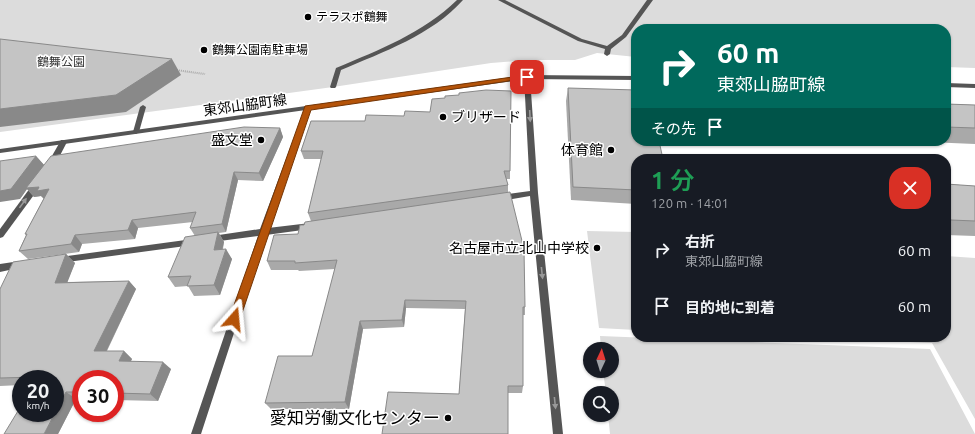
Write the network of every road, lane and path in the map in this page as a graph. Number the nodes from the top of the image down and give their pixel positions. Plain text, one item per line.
1 (460, 0) edge
2 (501, 0) edge
3 (650, 0) edge
4 (633, 24) edge
5 (631, 26) edge
6 (173, 70) edge
7 (205, 74) dead end
8 (527, 77) junction
9 (631, 78) edge
10 (951, 85) edge
11 (975, 86) edge
12 (333, 87) dead end
13 (143, 107) dead end
14 (308, 108) junction
15 (136, 132) junction
16 (63, 142) junction
17 (0, 151) edge
18 (48, 169) edge
19 (40, 181) edge
20 (534, 193) junction
21 (495, 199) edge
22 (318, 224) edge
23 (263, 232) junction
24 (0, 235) edge
25 (54, 260) edge
26 (31, 263) edge
27 (0, 268) edge
28 (196, 434) edge
29 (558, 434) edge

1 - 12 street
2 - 5 street
3 - 4 street
6 - 7 path
8 - 9 street, 東郊山脇町線
8 - 14 street, 東郊山脇町線
8 -> 20 street
10 - 11 street
13 - 15 street
14 - 15 street, 東郊山脇町線
14 - 23 street
15 - 16 street, 東郊山脇町線
16 - 17 street, 東郊山脇町線
16 - 18 street
24 -> 19 street
20 - 21 street
20 -> 29 street
22 - 23 street
23 - 25 street
23 - 28 street
26 - 27 street

